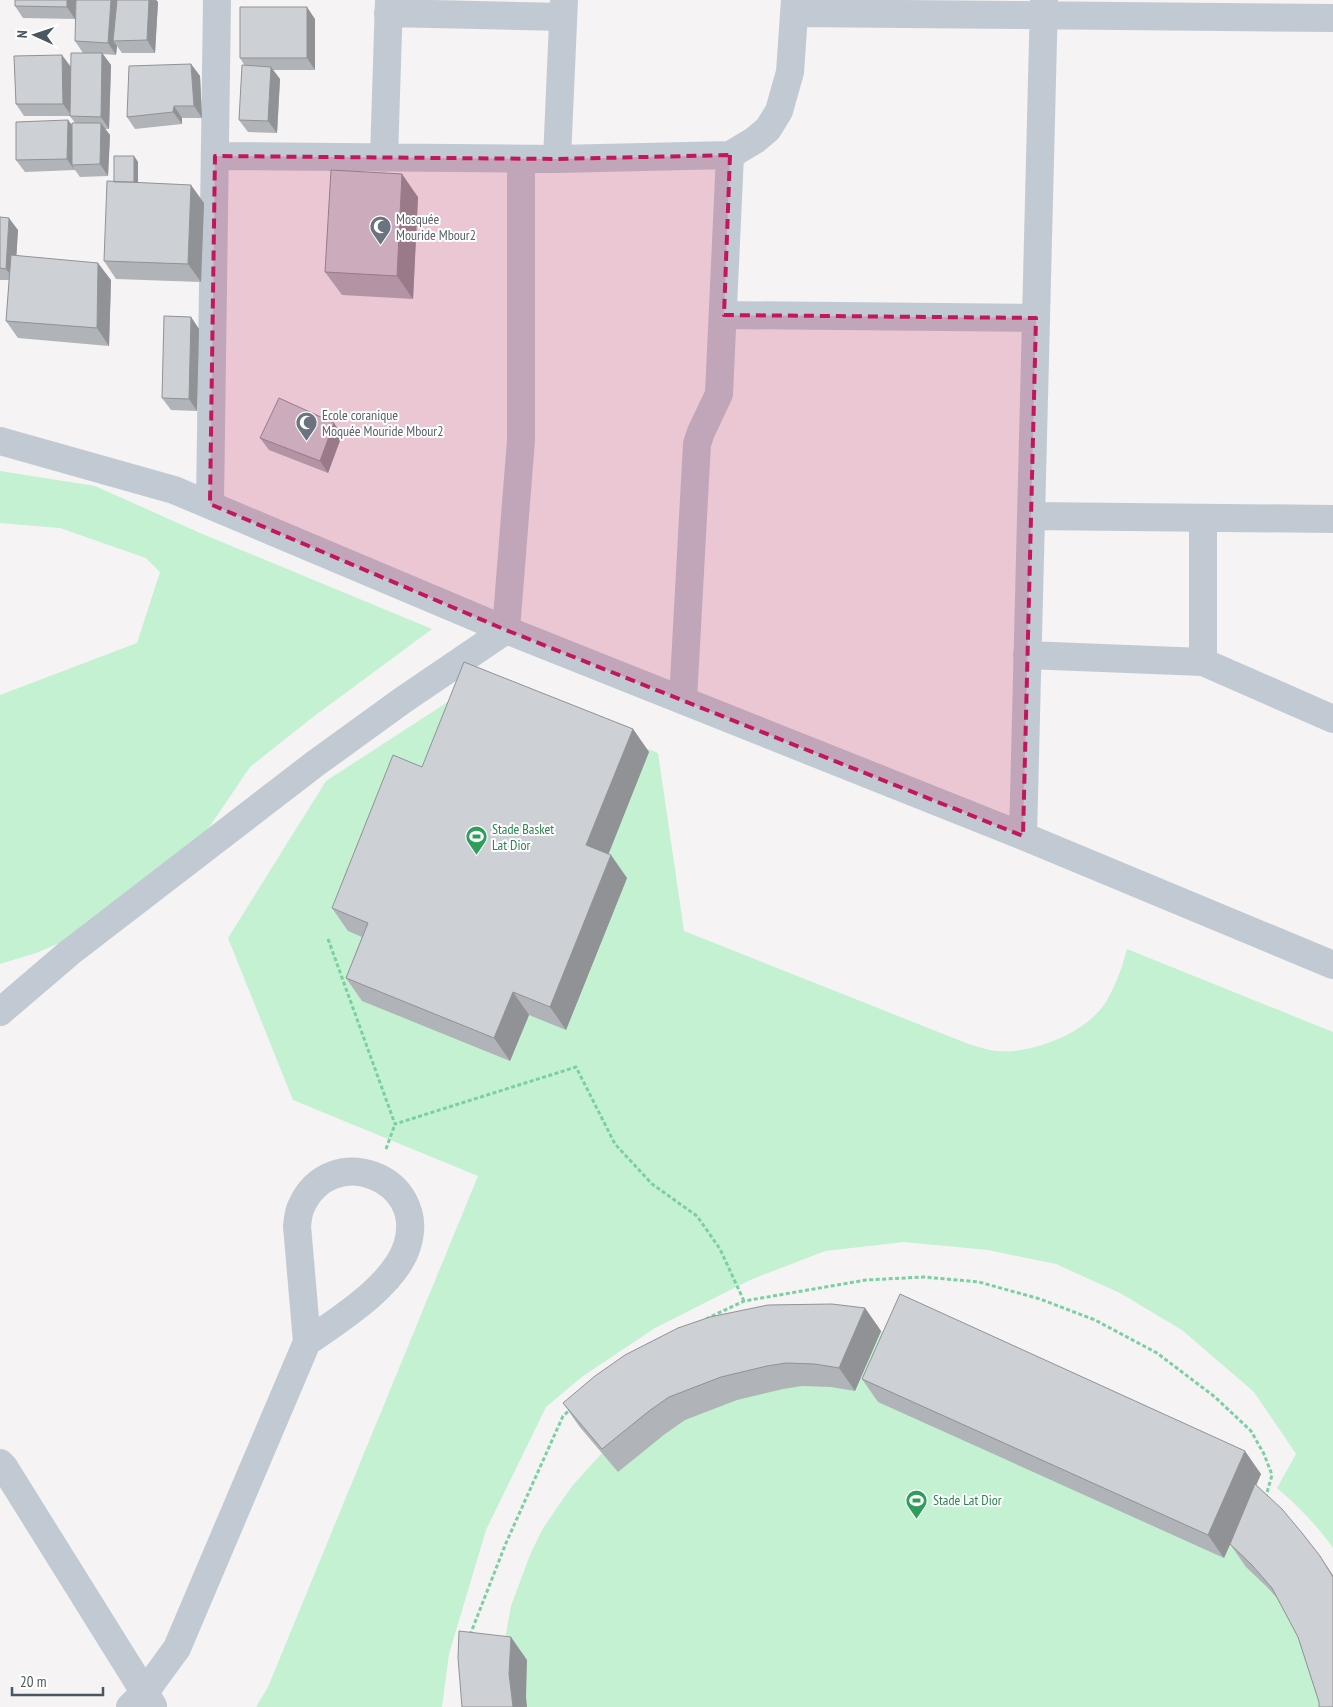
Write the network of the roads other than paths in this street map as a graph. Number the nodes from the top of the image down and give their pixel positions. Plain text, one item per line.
1 (218, 0) edge
2 (389, 6) edge
3 (794, 7) edge
4 (564, 8) edge
5 (1044, 8) edge
6 (1333, 18) edge
7 (215, 156) junction
8 (730, 156) junction
9 (384, 158) junction
10 (521, 159) junction
11 (557, 159) junction
12 (724, 315) junction
13 (1036, 318) junction
14 (0, 441) edge
15 (210, 504) junction
16 (1031, 516) junction
17 (1203, 518) junction
18 (1333, 520) edge
19 (506, 630) junction
20 (1027, 655) junction
21 (1203, 662) junction
22 (683, 700) junction
23 (1333, 720) edge
24 (1023, 836) junction
25 (1333, 965) edge
26 (0, 1012) edge
27 (307, 1342) junction
28 (0, 1463) edge
29 (143, 1702) edge

1 - 7 street
2 - 4 street
2 - 9 street
3 - 5 street
3 - 8 street
4 - 11 street
5 - 6 street
5 - 13 street
7 - 9 street
7 - 15 street
8 - 11 street
8 - 12 street
9 - 10 street
10 - 11 street
10 - 19 street
12 - 13 street
12 - 22 street
13 - 16 street
14 - 15 street
15 - 19 street
16 - 17 street
16 - 20 street
17 - 18 street
17 - 21 street
19 - 22 street
19 - 26 street
20 - 21 street
20 - 24 street
21 - 23 street
22 - 24 street
24 - 25 street
27 - 27 street
27 - 29 street
28 - 29 street

